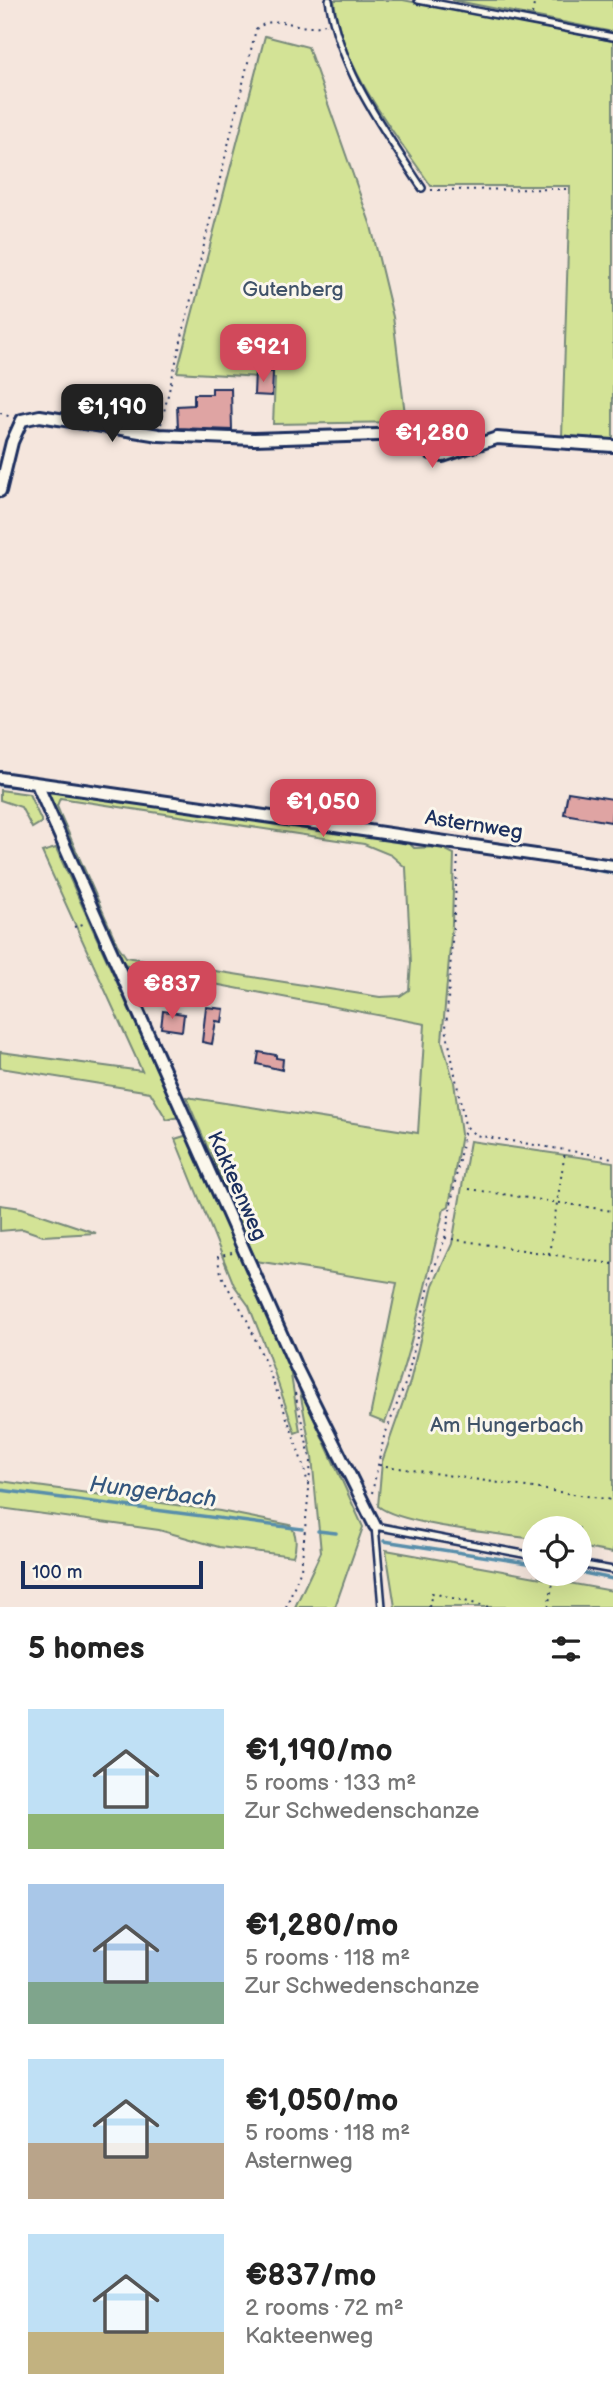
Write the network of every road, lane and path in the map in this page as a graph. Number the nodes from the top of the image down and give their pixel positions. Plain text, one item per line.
1 (329, 0) edge
2 (418, 0) edge
3 (535, 0) edge
4 (332, 21) junction
5 (530, 21) junction
6 (613, 37) edge
7 (422, 188) joint
8 (566, 190) dead end
9 (159, 435) junction
10 (613, 446) edge
11 (0, 491) edge
12 (0, 778) edge
13 (37, 784) junction
14 (458, 842) junction
15 (613, 866) edge
16 (465, 1125) junction
17 (566, 1151) junction
18 (613, 1158) edge
19 (469, 1189) dead end
20 (557, 1202) junction
21 (613, 1211) edge
22 (444, 1238) junction
23 (244, 1250) junction
24 (549, 1255) junction
25 (613, 1264) edge
26 (295, 1365) junction
27 (378, 1465) junction
28 (309, 1489) junction
29 (613, 1500) edge
30 (368, 1512) junction
31 (374, 1526) junction
32 (522, 1554) edge
33 (592, 1566) edge
34 (613, 1570) edge
35 (552, 1586) edge
36 (286, 1607) edge
37 (382, 1607) edge
38 (429, 1607) edge
39 (489, 1607) edge
40 (548, 1607) edge

1 - 4 lane
2 - 5 lane
3 - 5 path
4 - 7 lane
4 - 9 path
5 - 6 lane
7 - 8 path
9 - 10 street
9 - 11 street
12 - 13 street, Asternweg
13 - 14 street, Asternweg
13 - 23 street, Kakteenweg
14 - 15 street, Asternweg
14 - 16 path
16 - 17 path
16 - 22 path
17 - 18 path
17 - 20 path
19 - 20 path
20 - 21 path
20 - 24 path
22 - 24 path
22 - 27 path
23 - 26 street, Kakteenweg
23 - 28 path
24 - 25 path
26 - 28 path
26 - 30 street, Kakteenweg
27 - 29 path
27 - 30 path
28 - 36 path
30 - 31 street, Kakteenweg
31 - 32 lane
31 - 37 lane, Kakteenweg
33 - 34 lane
35 - 40 path
38 - 39 path

